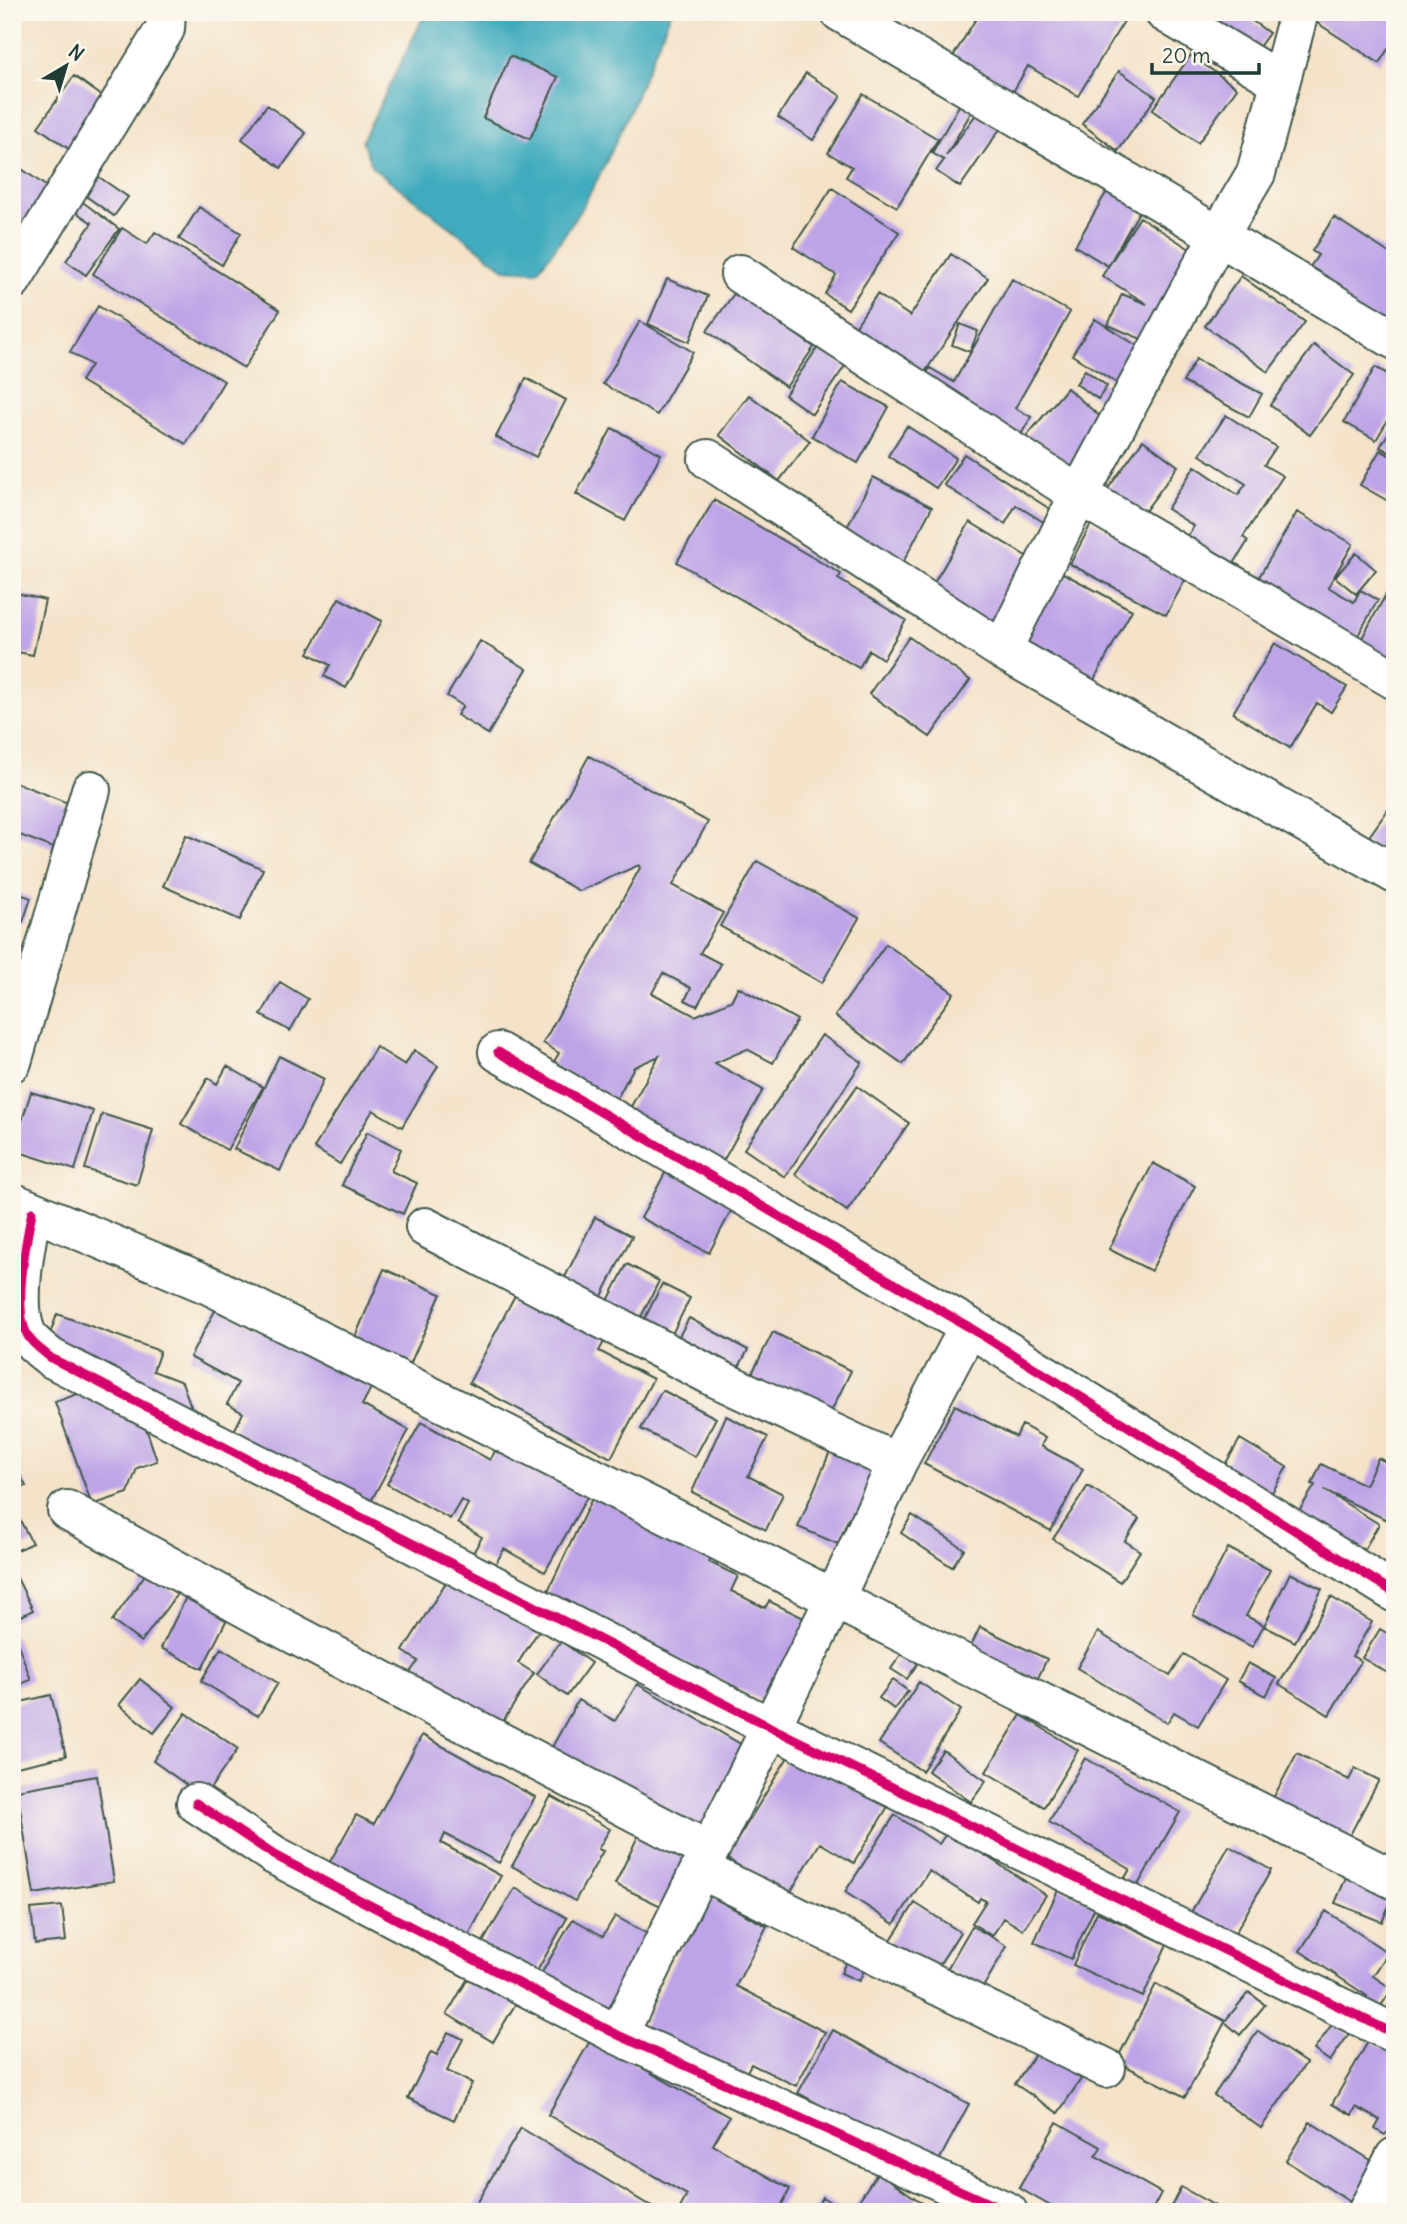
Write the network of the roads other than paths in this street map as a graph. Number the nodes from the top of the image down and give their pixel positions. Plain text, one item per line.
1 (166, 12) edge
2 (840, 12) edge
3 (1164, 12) edge
4 (1299, 12) edge
5 (1279, 81) junction
6 (1218, 237) junction
7 (740, 274) dead end
8 (12, 280) edge
9 (1395, 340) edge
10 (708, 459) dead end
11 (1079, 495) junction
12 (1003, 650) junction
13 (1395, 680) edge
14 (90, 790) dead end
15 (1395, 874) edge
16 (498, 1052) dead end
17 (12, 1062) edge
18 (22, 1207) edge
19 (425, 1227) dead end
20 (969, 1327) junction
21 (897, 1463) junction
22 (67, 1510) dead end
23 (1395, 1593) edge
24 (835, 1598) junction
25 (771, 1727) junction
26 (196, 1803) dead end
27 (705, 1860) junction
28 (1395, 1880) edge
29 (1395, 2034) edge
30 (618, 2035) junction
31 (1106, 2068) dead end
32 (1395, 2157) edge
33 (1008, 2212) edge
34 (1367, 2212) edge

1 - 8 street
2 - 6 street
3 - 5 street
4 - 5 street
5 - 6 street
6 - 9 street
6 - 11 street
7 - 11 street
10 - 12 street
11 - 12 street
11 - 13 street
12 - 15 street
14 - 17 street
16 - 20 street
18 - 24 street
18 - 25 street
19 - 21 street
20 - 21 street
20 - 23 street
21 - 24 street
22 - 27 street
24 - 25 street
24 - 28 street
25 - 27 street
25 - 29 street
26 - 30 street
27 - 30 street
27 - 31 street
30 - 33 street
32 - 34 street

